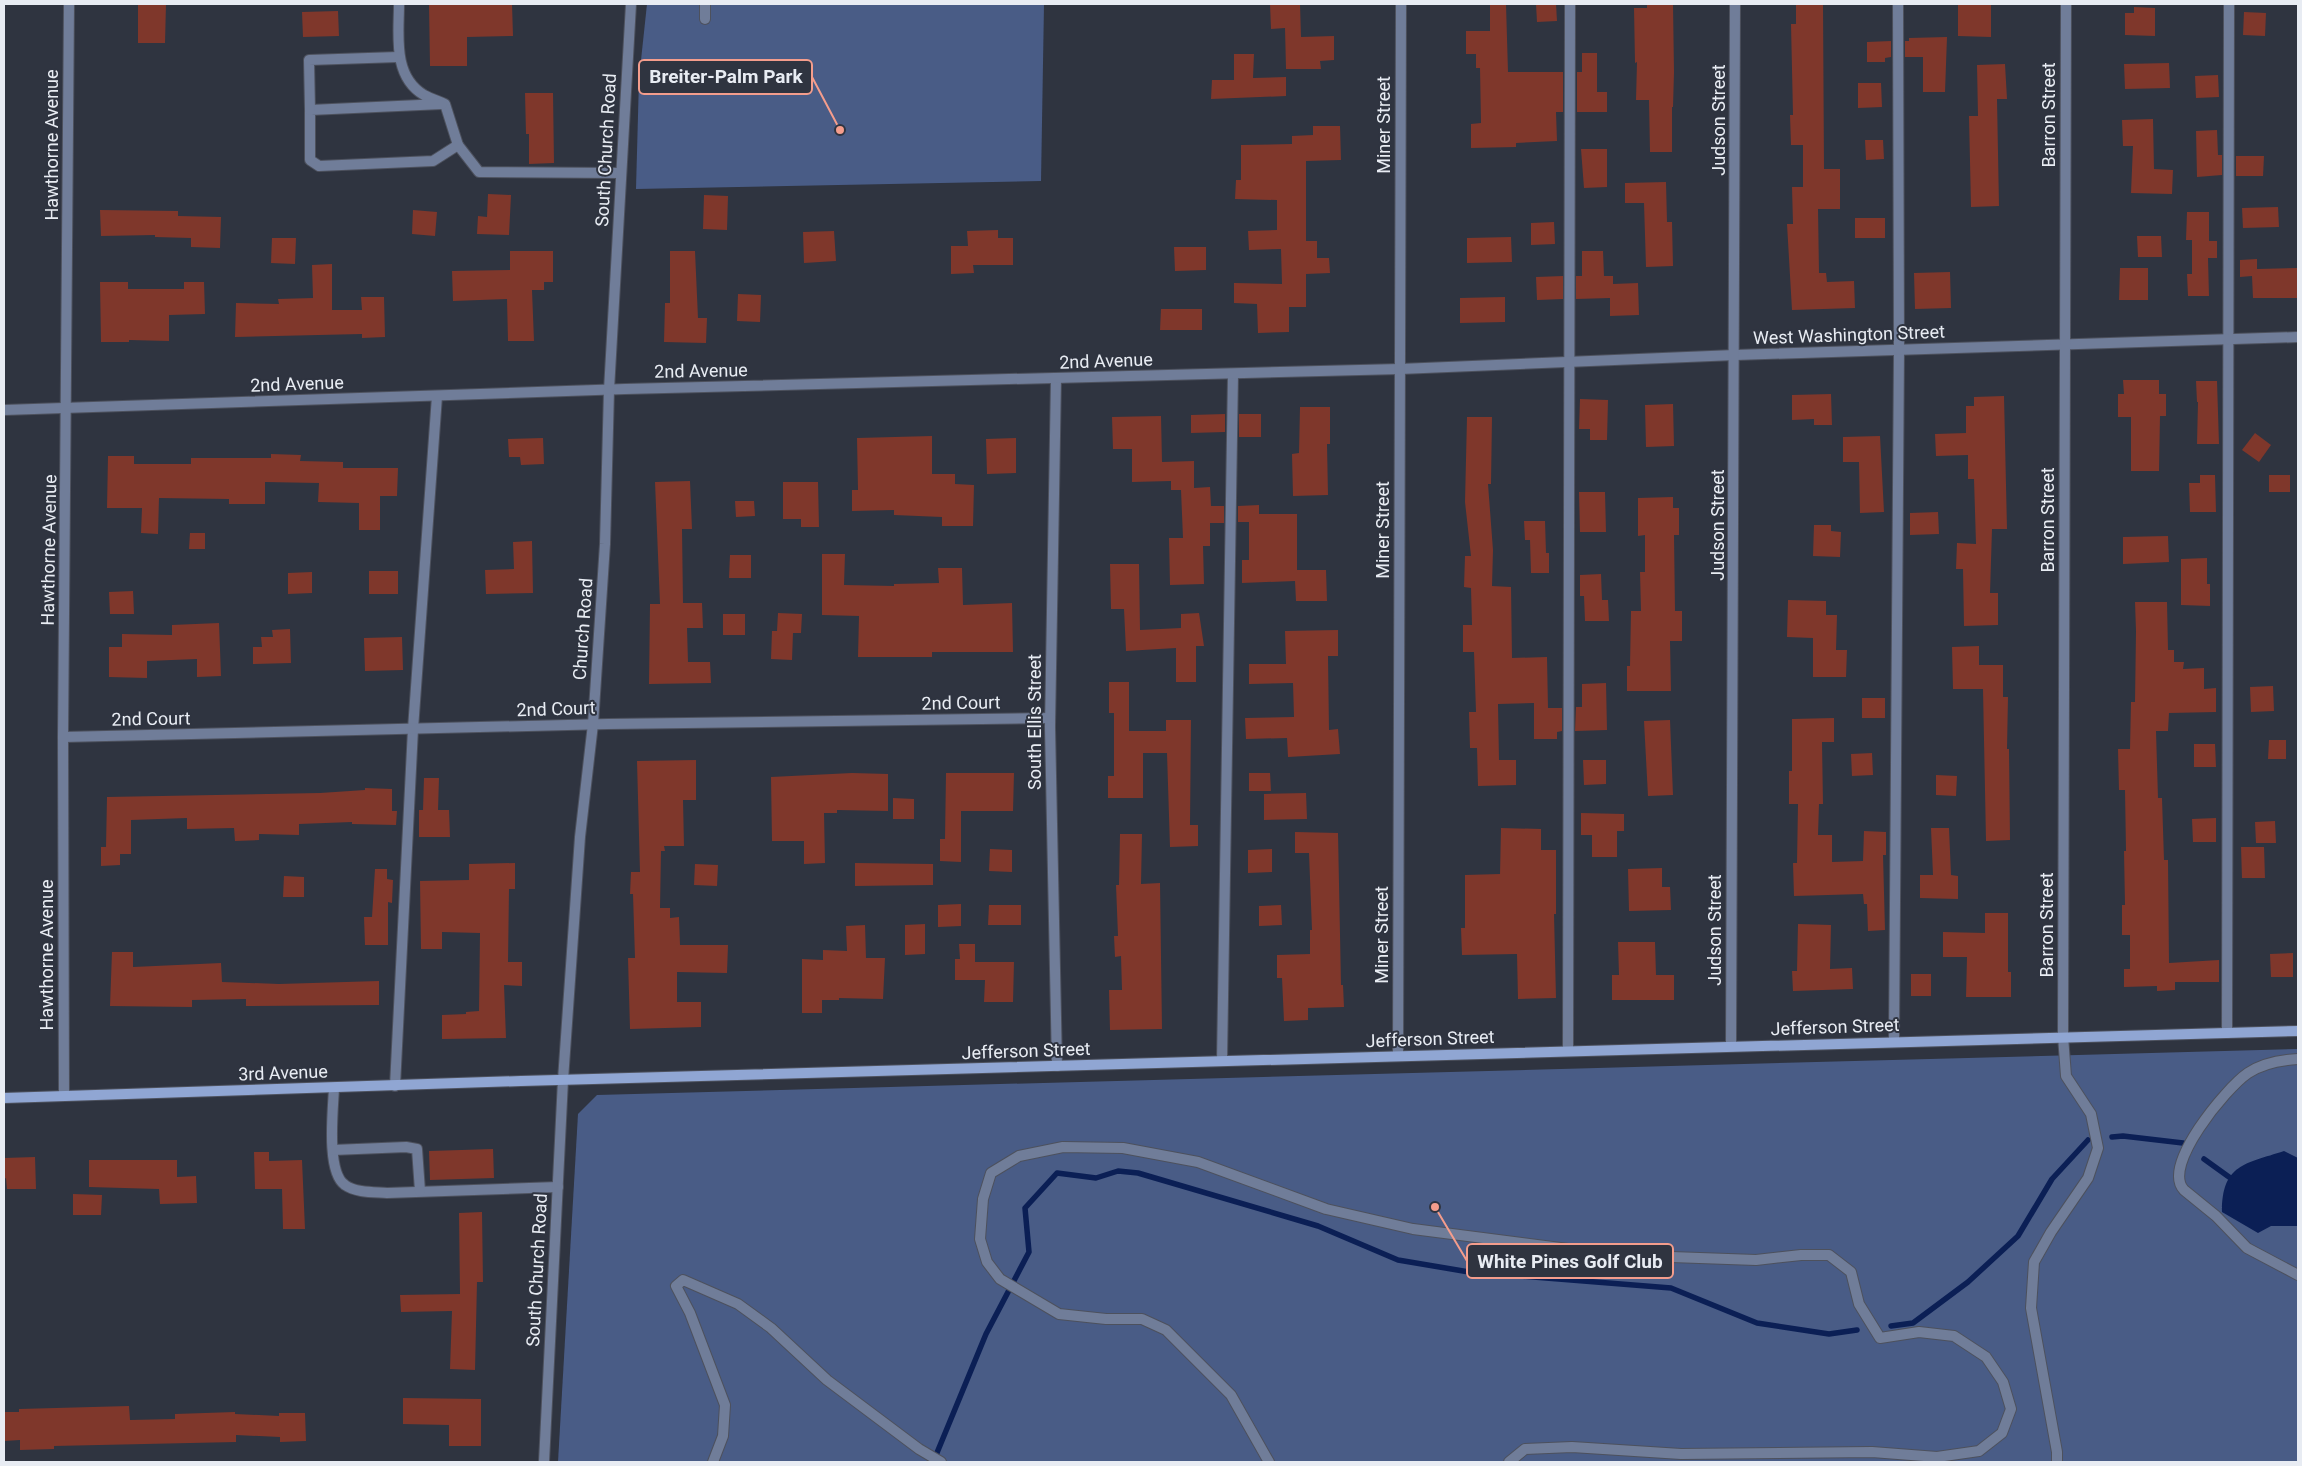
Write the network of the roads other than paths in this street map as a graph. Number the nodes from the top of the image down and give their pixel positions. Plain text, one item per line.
1 (69, 4) edge
2 (399, 4) edge
3 (631, 4) edge
4 (705, 4) edge
5 (1401, 4) edge
6 (1570, 4) edge
7 (1735, 4) edge
8 (1898, 4) edge
9 (2066, 4) edge
10 (2229, 4) edge
11 (705, 19) dead end
12 (398, 57) junction
13 (445, 104) junction
14 (310, 110) junction
15 (458, 145) junction
16 (621, 174) junction
17 (613, 299) joint
18 (2298, 337) edge
19 (2230, 339) junction
20 (2065, 343) junction
21 (1899, 349) junction
22 (1735, 355) junction
23 (1570, 362) junction
24 (1400, 369) junction
25 (1233, 374) junction
26 (1056, 378) junction
27 (609, 390) junction
28 (437, 396) junction
29 (67, 408) junction
30 (4, 410) edge
31 (1050, 718) junction
32 (594, 724) junction
33 (413, 729) junction
34 (63, 737) junction
35 (2298, 1031) edge
36 (2227, 1033) junction
37 (2063, 1036) junction
38 (1894, 1042) junction
39 (1731, 1046) junction
40 (1568, 1051) junction
41 (1398, 1056) junction
42 (2298, 1058) edge
43 (1222, 1061) junction
44 (1057, 1066) junction
45 (564, 1080) junction
46 (395, 1086) junction
47 (334, 1088) junction
48 (64, 1096) junction
49 (4, 1098) edge
50 (333, 1150) junction
51 (558, 1187) junction
52 (420, 1191) junction
53 (2298, 1276) edge
54 (544, 1462) edge
55 (713, 1462) edge
56 (941, 1462) edge
57 (1269, 1462) edge
58 (1509, 1462) edge
59 (2057, 1462) edge

1 - 29 street, Hawthorne Avenue
2 - 12 street
3 - 16 street, South Church Road
4 - 11 street
5 - 24 street, Miner Street
6 - 23 street
7 - 22 street, Judson Street
8 - 21 street
9 - 20 street, Barron Street
10 - 19 street
12 - 13 street
12 - 14 street
13 - 14 street
13 - 15 street
14 - 15 street
15 - 16 street
16 - 17 street, South Church Road
17 - 27 street, Church Road
18 - 19 street, West Washington Street
19 - 20 street, West Washington Street
19 - 36 street
20 - 21 street, West Washington Street
20 - 37 street, Barron Street
21 - 22 street, West Washington Street
21 - 38 street
22 - 23 street, West Washington Street
22 - 39 street, Judson Street
23 - 24 street, West Washington Street
23 - 40 street
24 - 25 street, 2nd Avenue
24 - 41 street, Miner Street
25 - 26 street, 2nd Avenue
25 - 43 street
26 - 27 street, 2nd Avenue
26 - 31 street, South Ellis Street
27 - 28 street, 2nd Avenue
27 - 32 street, Church Road
28 - 29 street, 2nd Avenue
28 - 33 street
29 - 30 street, 2nd Avenue
29 - 34 street, Hawthorne Avenue
31 - 32 street, 2nd Court
31 - 44 street, South Ellis Street
32 - 33 street, 2nd Court
32 - 45 street, Church Road
33 - 34 street, 2nd Court
33 - 46 street
34 - 48 street, Hawthorne Avenue
35 - 36 street, Jefferson Street
36 - 37 street, Jefferson Street
37 - 38 street, Jefferson Street
37 - 59 street, Barron Street
38 - 39 street, Jefferson Street
39 - 40 street, Jefferson Street
40 - 41 street, Jefferson Street
41 - 43 street, Jefferson Street
42 - 53 street
43 - 44 street, Jefferson Street
44 - 45 street, Jefferson Street
45 - 46 street, 3rd Avenue
45 - 51 street, South Church Road
46 - 47 street, 3rd Avenue
47 - 48 street, 3rd Avenue
47 - 50 street
48 - 49 street, 3rd Avenue
50 - 52 street
50 - 52 street
51 - 52 street
51 - 54 street, South Church Road
55 - 56 street
57 - 58 street

